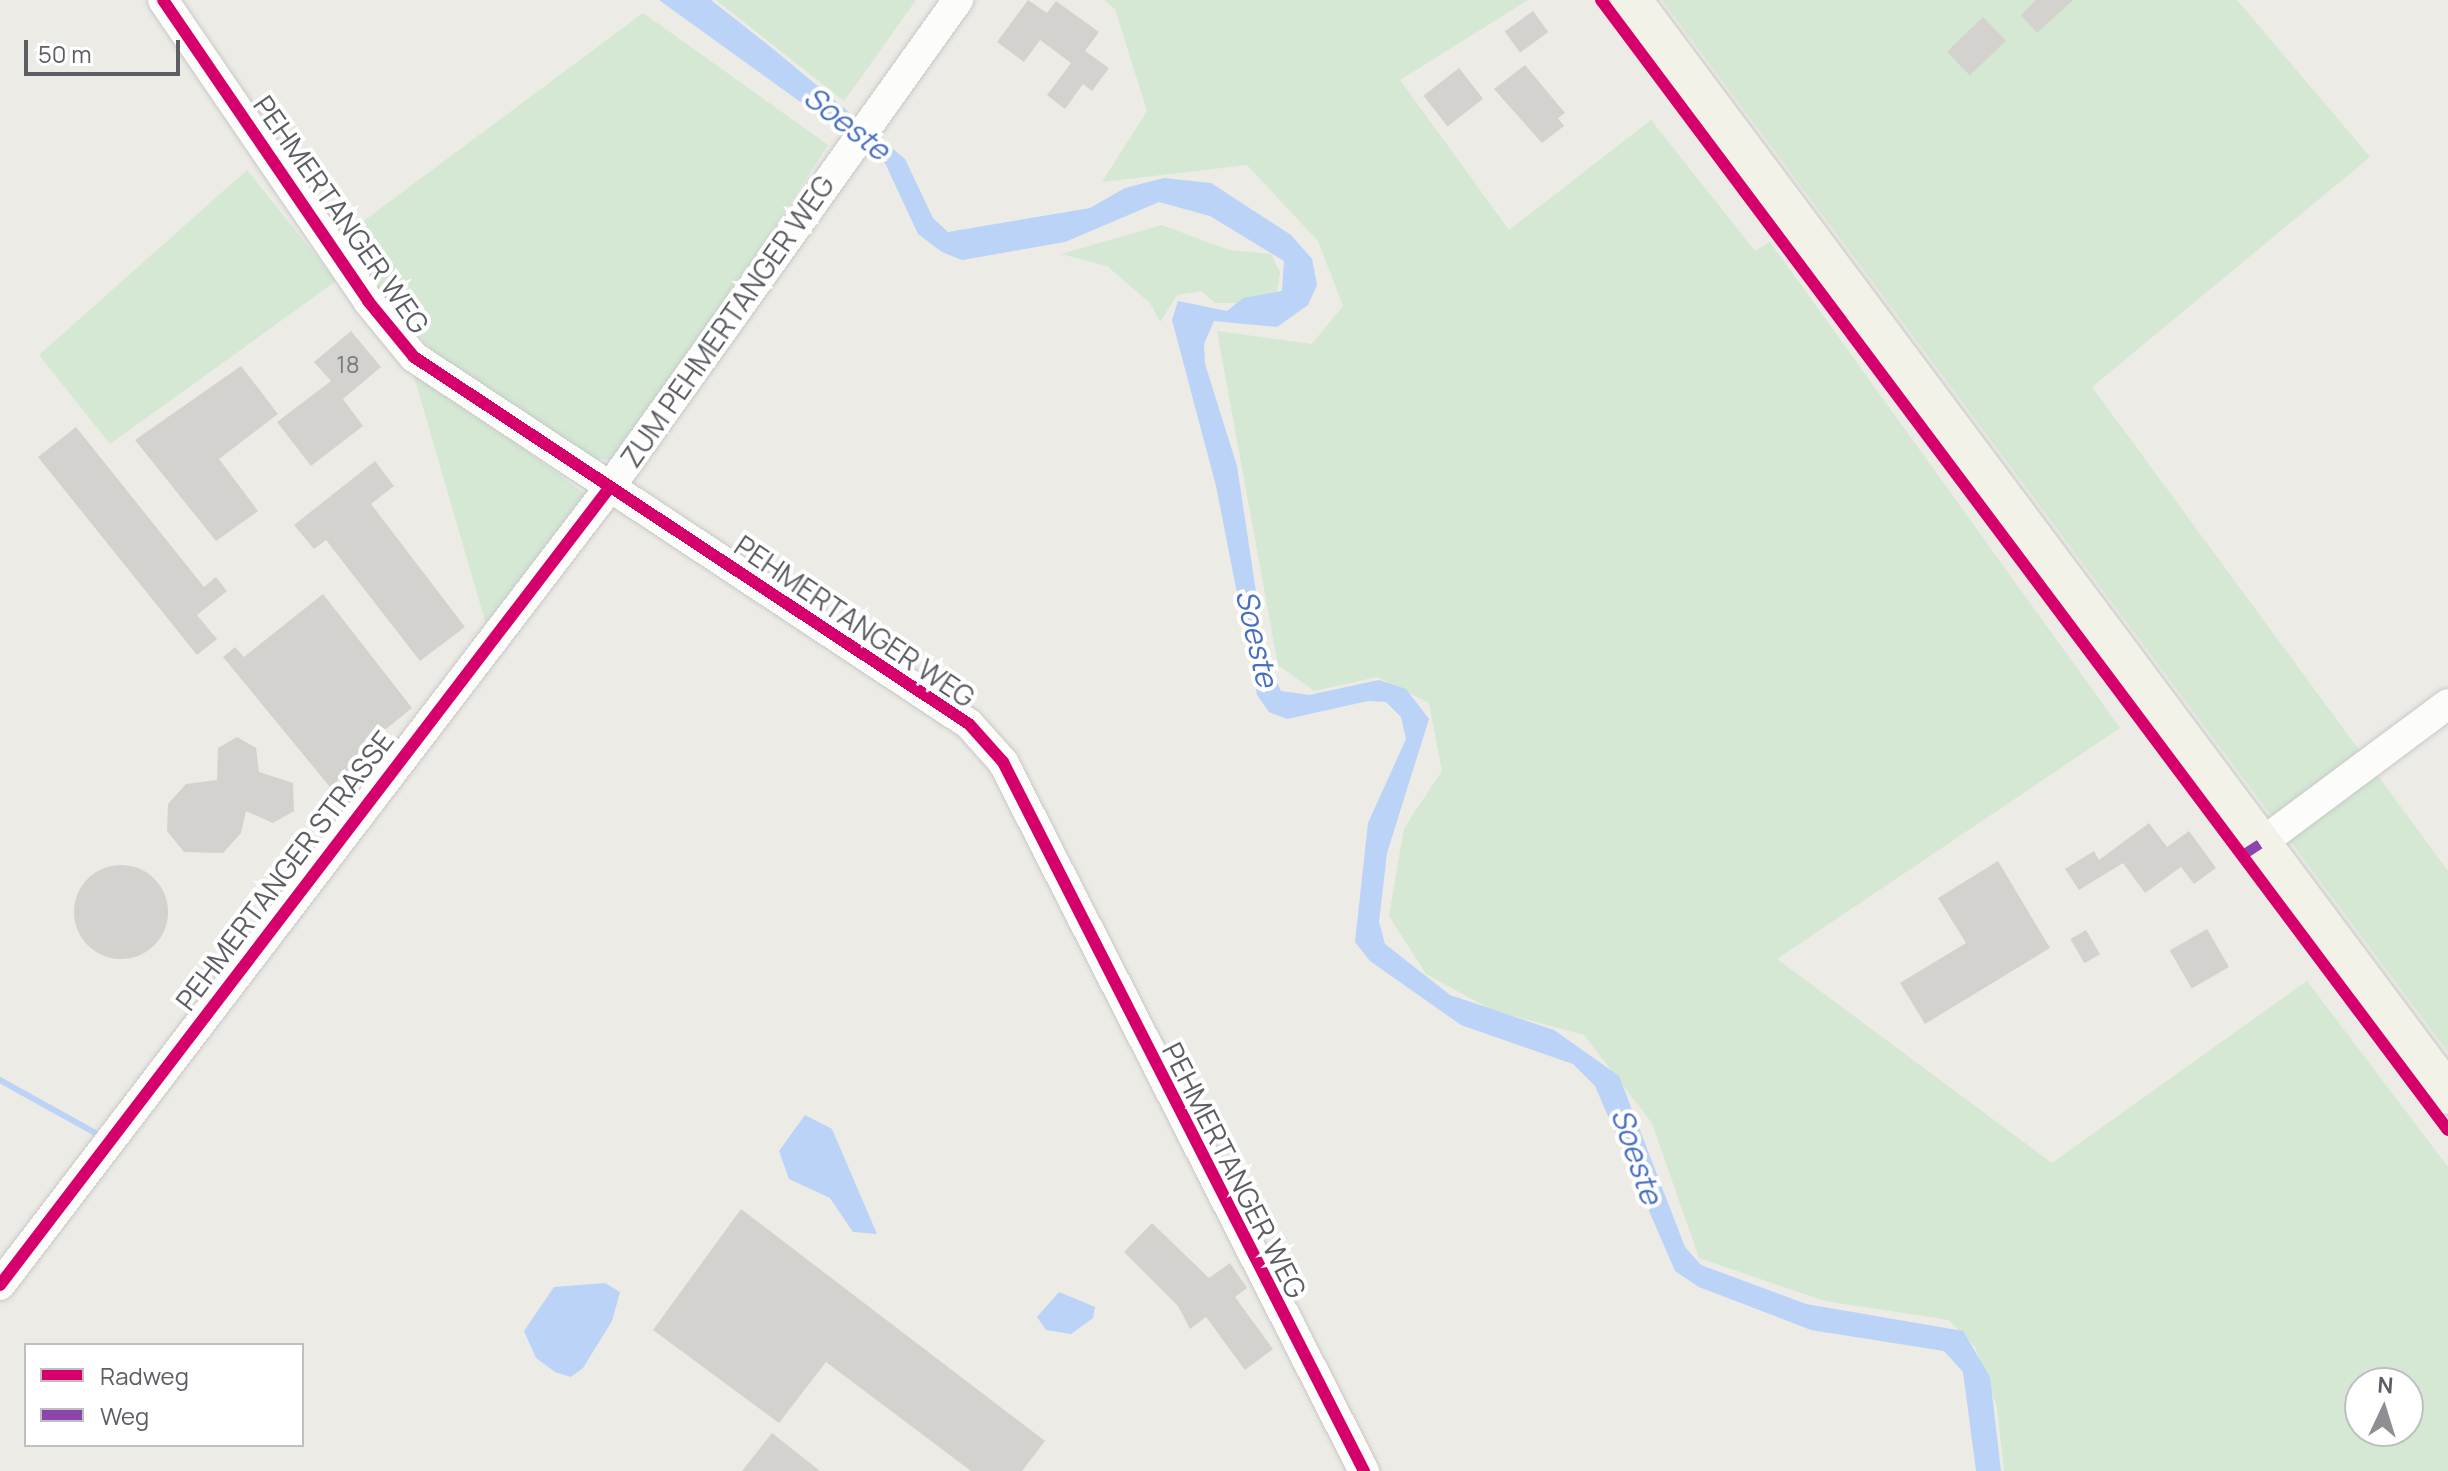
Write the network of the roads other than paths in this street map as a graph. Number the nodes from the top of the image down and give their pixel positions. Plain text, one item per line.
1 (163, 0) edge
2 (958, 0) edge
3 (1631, 0) edge
4 (610, 487) junction
5 (2448, 704) edge
6 (2260, 844) junction
7 (2448, 1094) edge
8 (0, 1285) edge
9 (1364, 1471) edge

1 - 4 street, PEHMERTANGER WEG
2 - 4 street, ZUM PEHMERTANGER WEG
3 - 6 main road
4 - 8 street, PEHMERTANGER STRASSE
4 - 9 street, PEHMERTANGER WEG
5 - 6 street
6 - 7 main road

